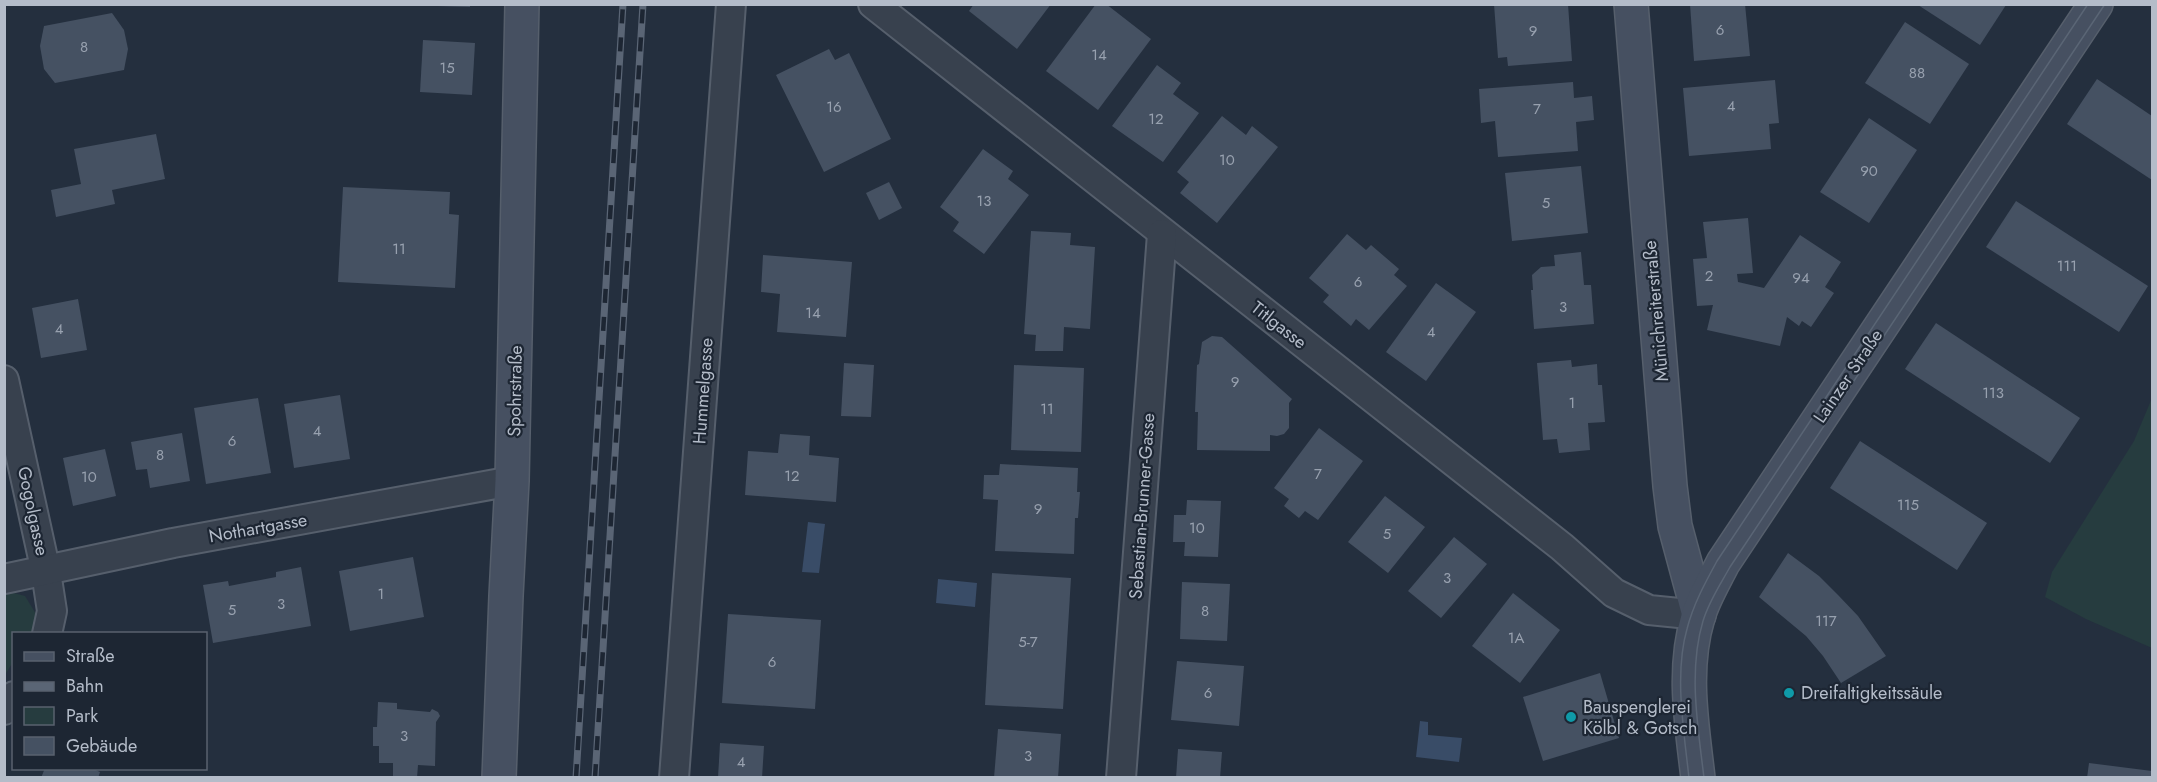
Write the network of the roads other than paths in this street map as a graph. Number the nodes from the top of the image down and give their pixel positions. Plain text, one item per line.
1 (522, 4) edge
2 (731, 4) edge
3 (873, 4) edge
4 (1631, 4) edge
5 (2096, 4) edge
6 (1162, 234) junction
7 (4, 380) edge
8 (512, 481) junction
9 (46, 572) junction
10 (4, 579) edge
11 (1698, 615) junction
12 (47, 632) edge
13 (499, 777) edge
14 (674, 777) edge
15 (1121, 777) edge
16 (1698, 777) edge

1 - 8 street, Spohrstraße
2 - 14 street, Hummelgasse
3 - 6 street, Titlgasse
4 - 11 street, Münichreiterstraße
5 - 11 street, Lainzer Straße
6 - 11 street, Titlgasse
6 - 15 street, Sebastian-Brunner-Gasse
7 - 9 street, Gogolgasse
8 - 9 street, Nothartgasse
8 - 13 street, Spohrstraße
9 - 10 street, Nothartgasse
9 - 12 street, Gogolgasse
11 - 16 street, Lainzer Straße

